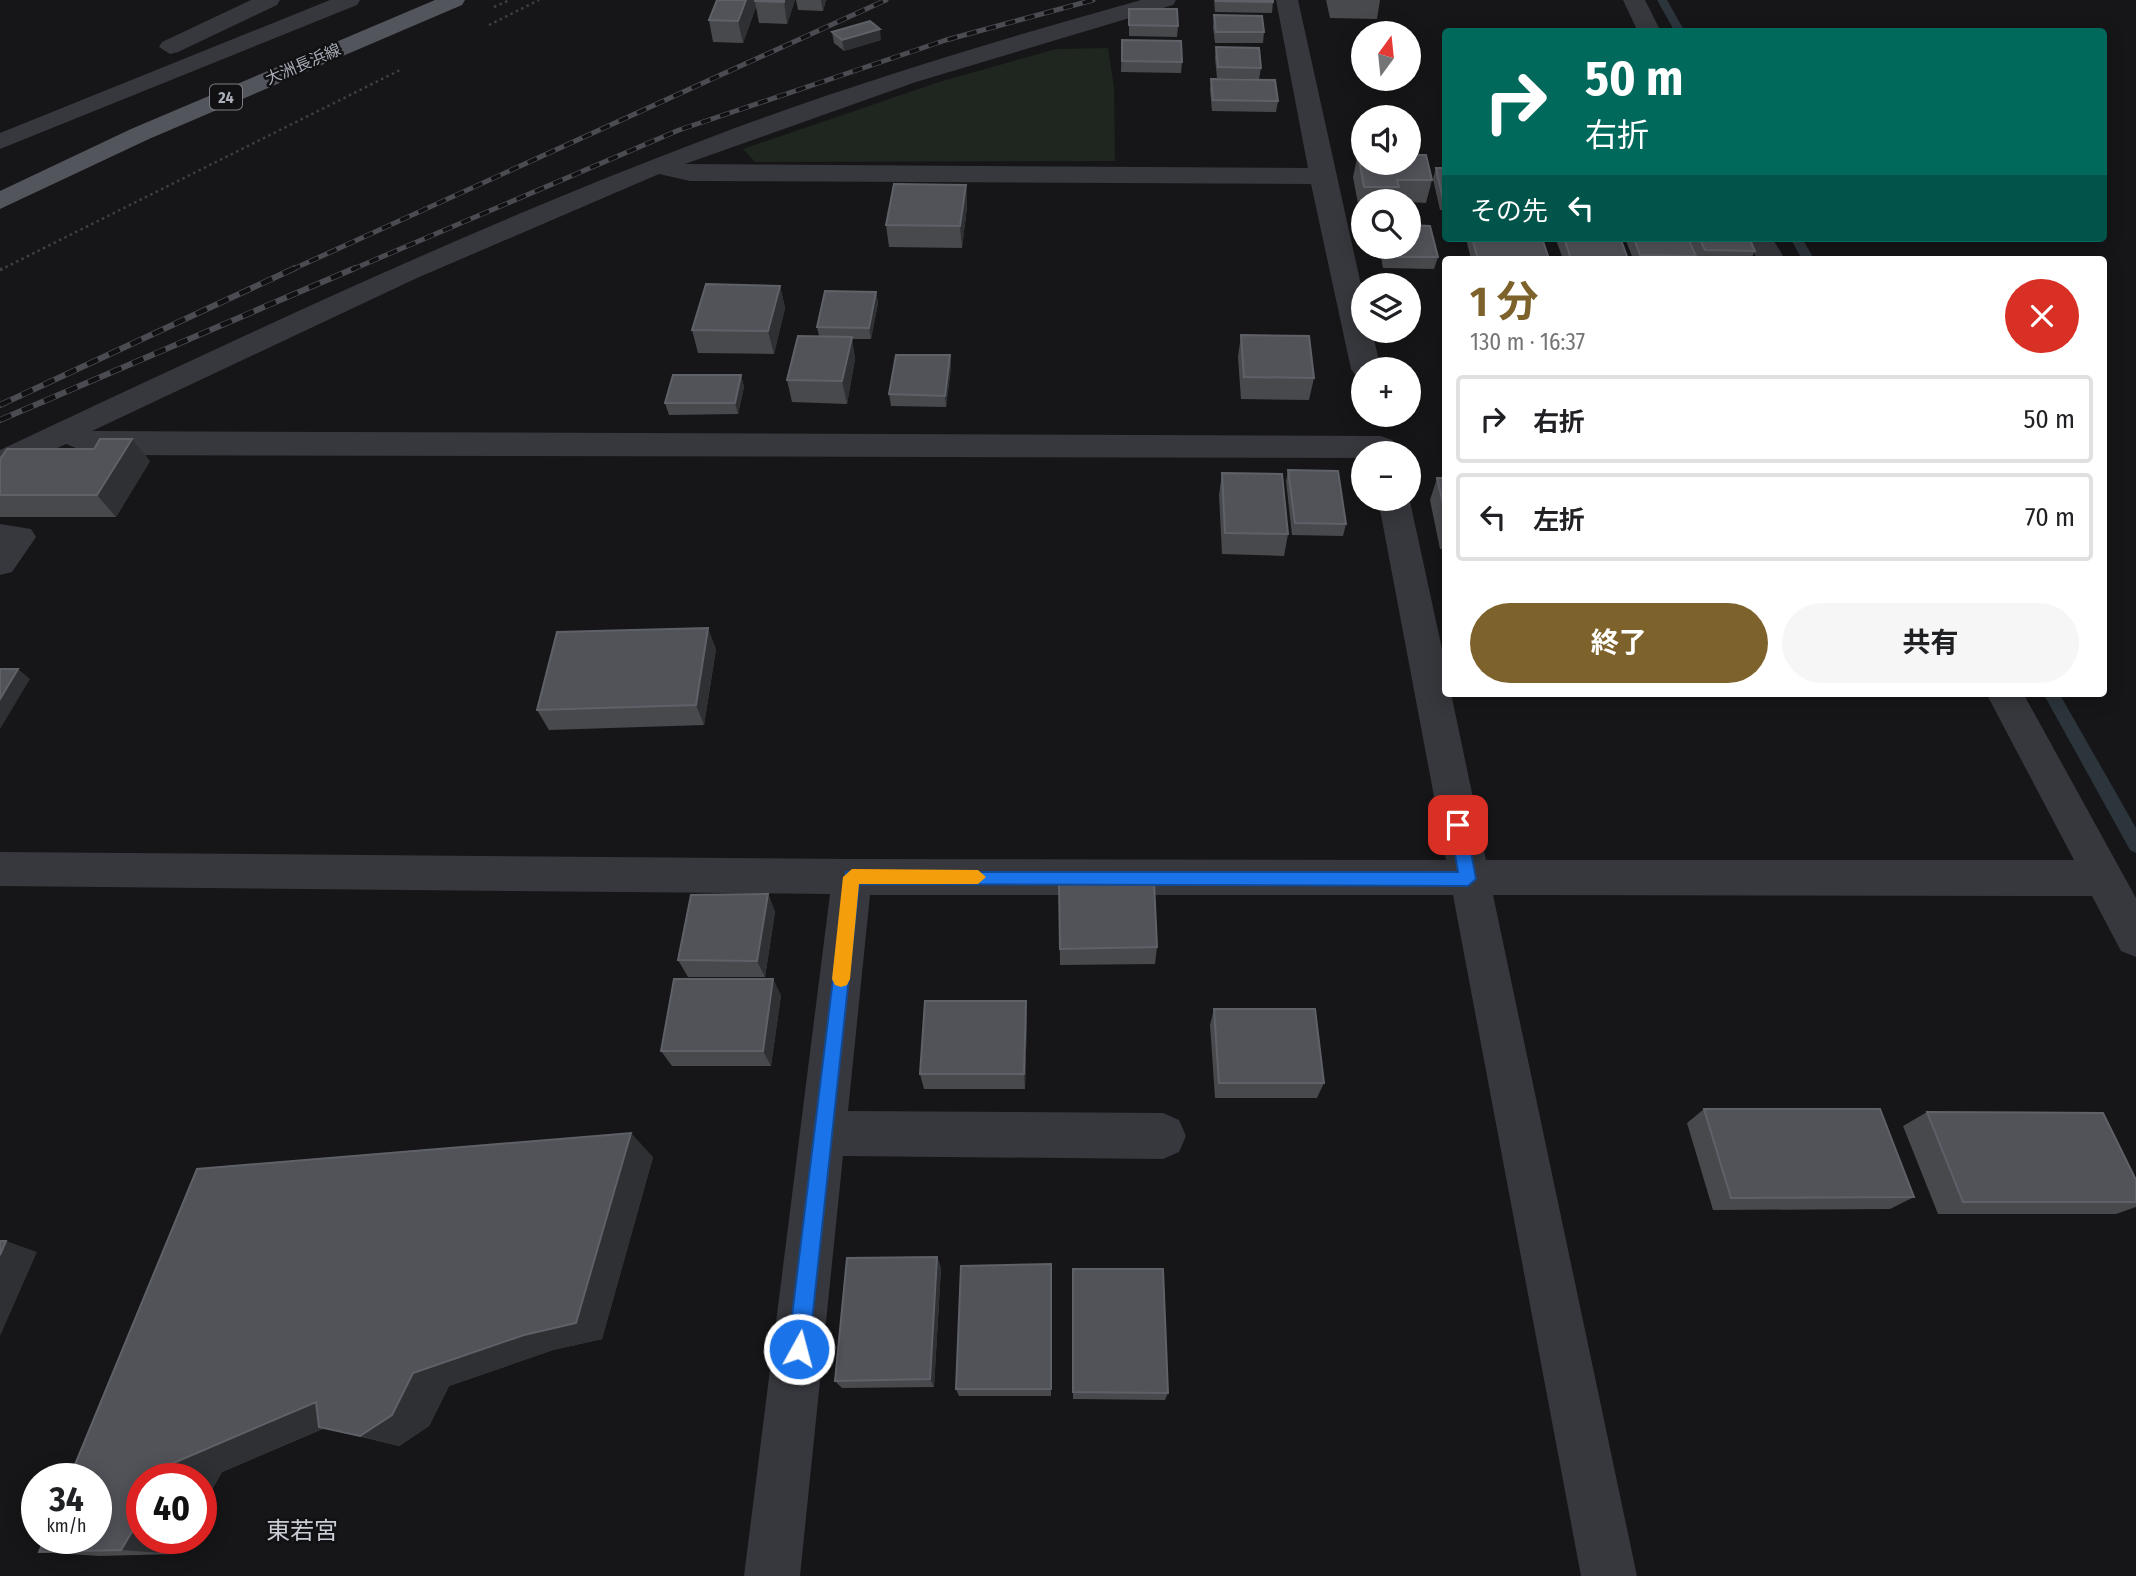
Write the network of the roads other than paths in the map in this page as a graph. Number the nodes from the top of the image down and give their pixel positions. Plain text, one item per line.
1 (269, 0) edge
2 (349, 0) edge
3 (454, 0) edge
4 (1165, 0) edge
5 (1287, 0) edge
6 (1633, 0) edge
7 (1648, 28) edge
8 (0, 127) edge
9 (0, 142) edge
10 (656, 167) junction
11 (1325, 176) junction
12 (0, 201) edge
13 (1363, 357) edge
14 (66, 432) junction
15 (1351, 450) edge
16 (0, 463) edge
17 (1396, 511) edge
18 (0, 536) edge
19 (0, 563) edge
20 (2006, 697) edge
21 (0, 869) edge
22 (852, 877) junction
23 (2103, 878) junction
24 (1468, 879) junction
25 (2136, 938) edge
26 (825, 1133) junction
27 (1163, 1136) dead end
28 (772, 1576) edge
29 (1609, 1576) edge

1 - 8 street
2 - 9 street
3 - 12 main road, 大洲長浜線 / 24
4 - 10 street
5 - 11 street
6 - 7 street
10 - 11 street
10 - 14 street
11 - 13 street
14 - 15 street
14 - 16 street
17 - 24 street
18 - 19 street
20 - 23 street
21 - 22 street
22 - 24 street
22 - 26 street
23 - 24 street
23 - 25 street
24 - 29 street
26 - 27 street
26 - 28 street

